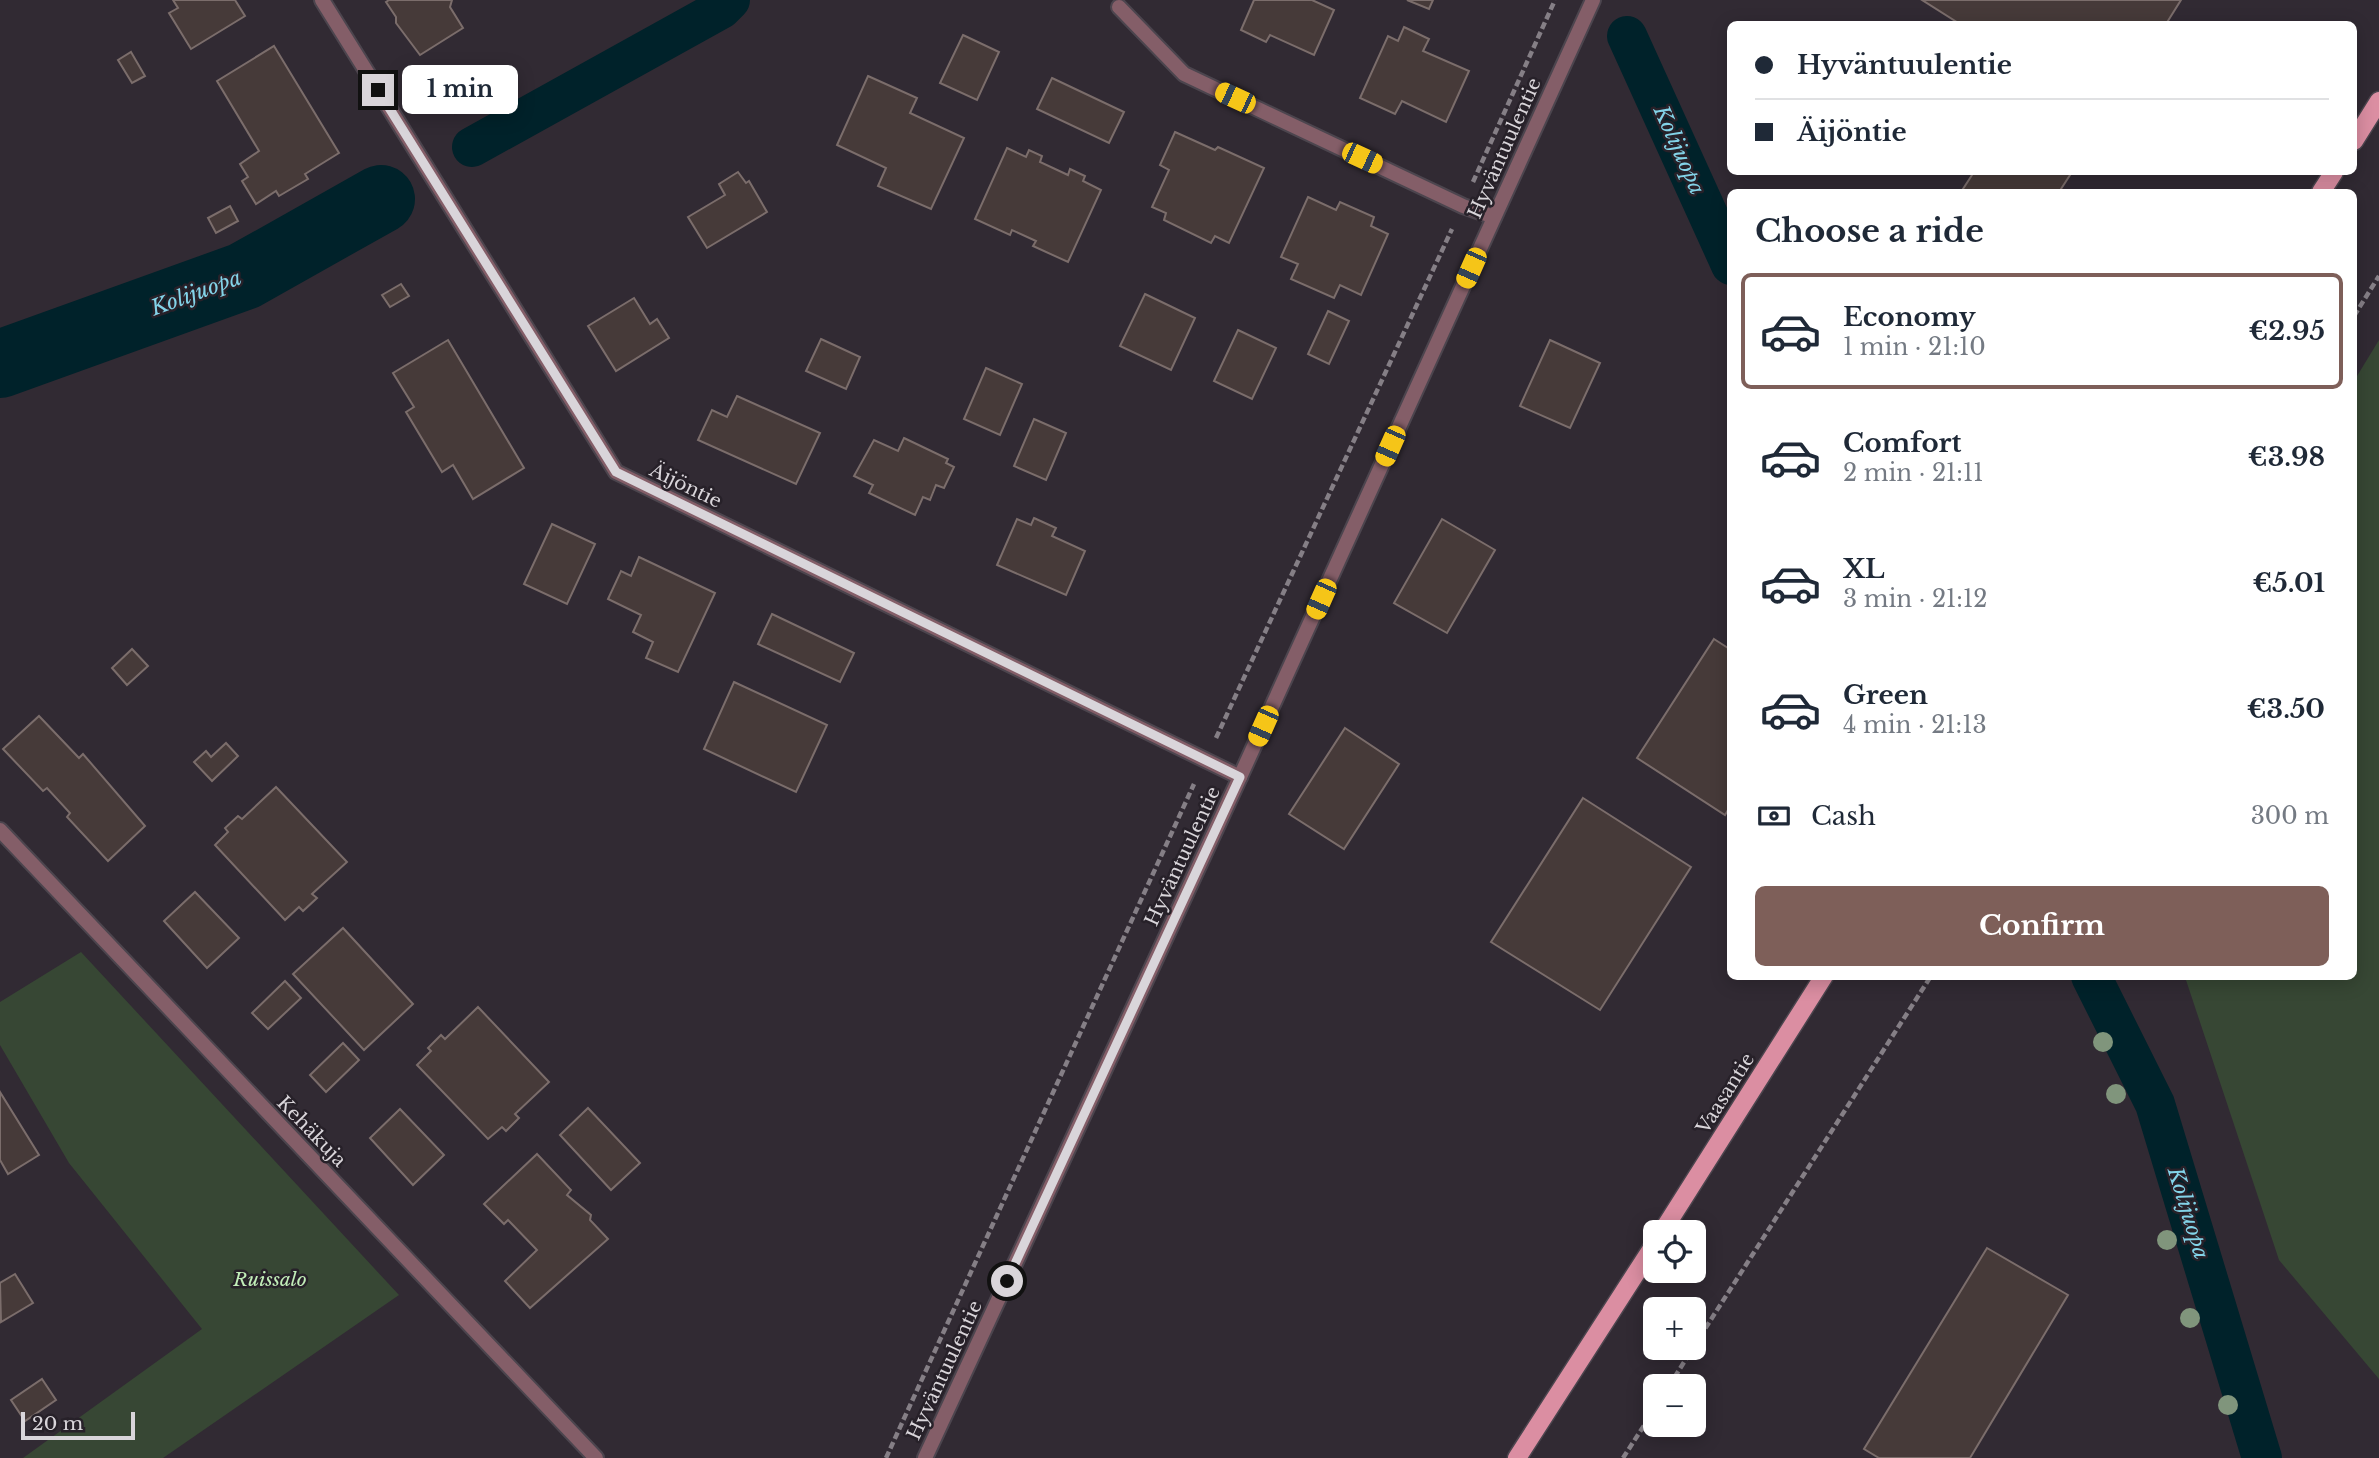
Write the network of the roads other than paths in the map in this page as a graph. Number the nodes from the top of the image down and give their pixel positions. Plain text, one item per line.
1 (322, 0) edge
2 (1593, 0) edge
3 (1119, 7) dead end
4 (2379, 101) edge
5 (2357, 136) edge
6 (1494, 217) junction
7 (1240, 777) junction
8 (0, 831) edge
9 (1821, 980) edge
10 (1670, 1220) edge
11 (1643, 1262) edge
12 (596, 1458) edge
13 (925, 1458) edge
14 (1517, 1458) edge

1 - 7 street, Äijöntie
2 - 6 street, Hyväntuulentie
3 - 6 street
4 - 5 main road
6 - 7 street, Hyväntuulentie
7 - 13 street, Hyväntuulentie
8 - 12 street, Kehäkuja
9 - 10 main road, Vaasantie
11 - 14 main road

